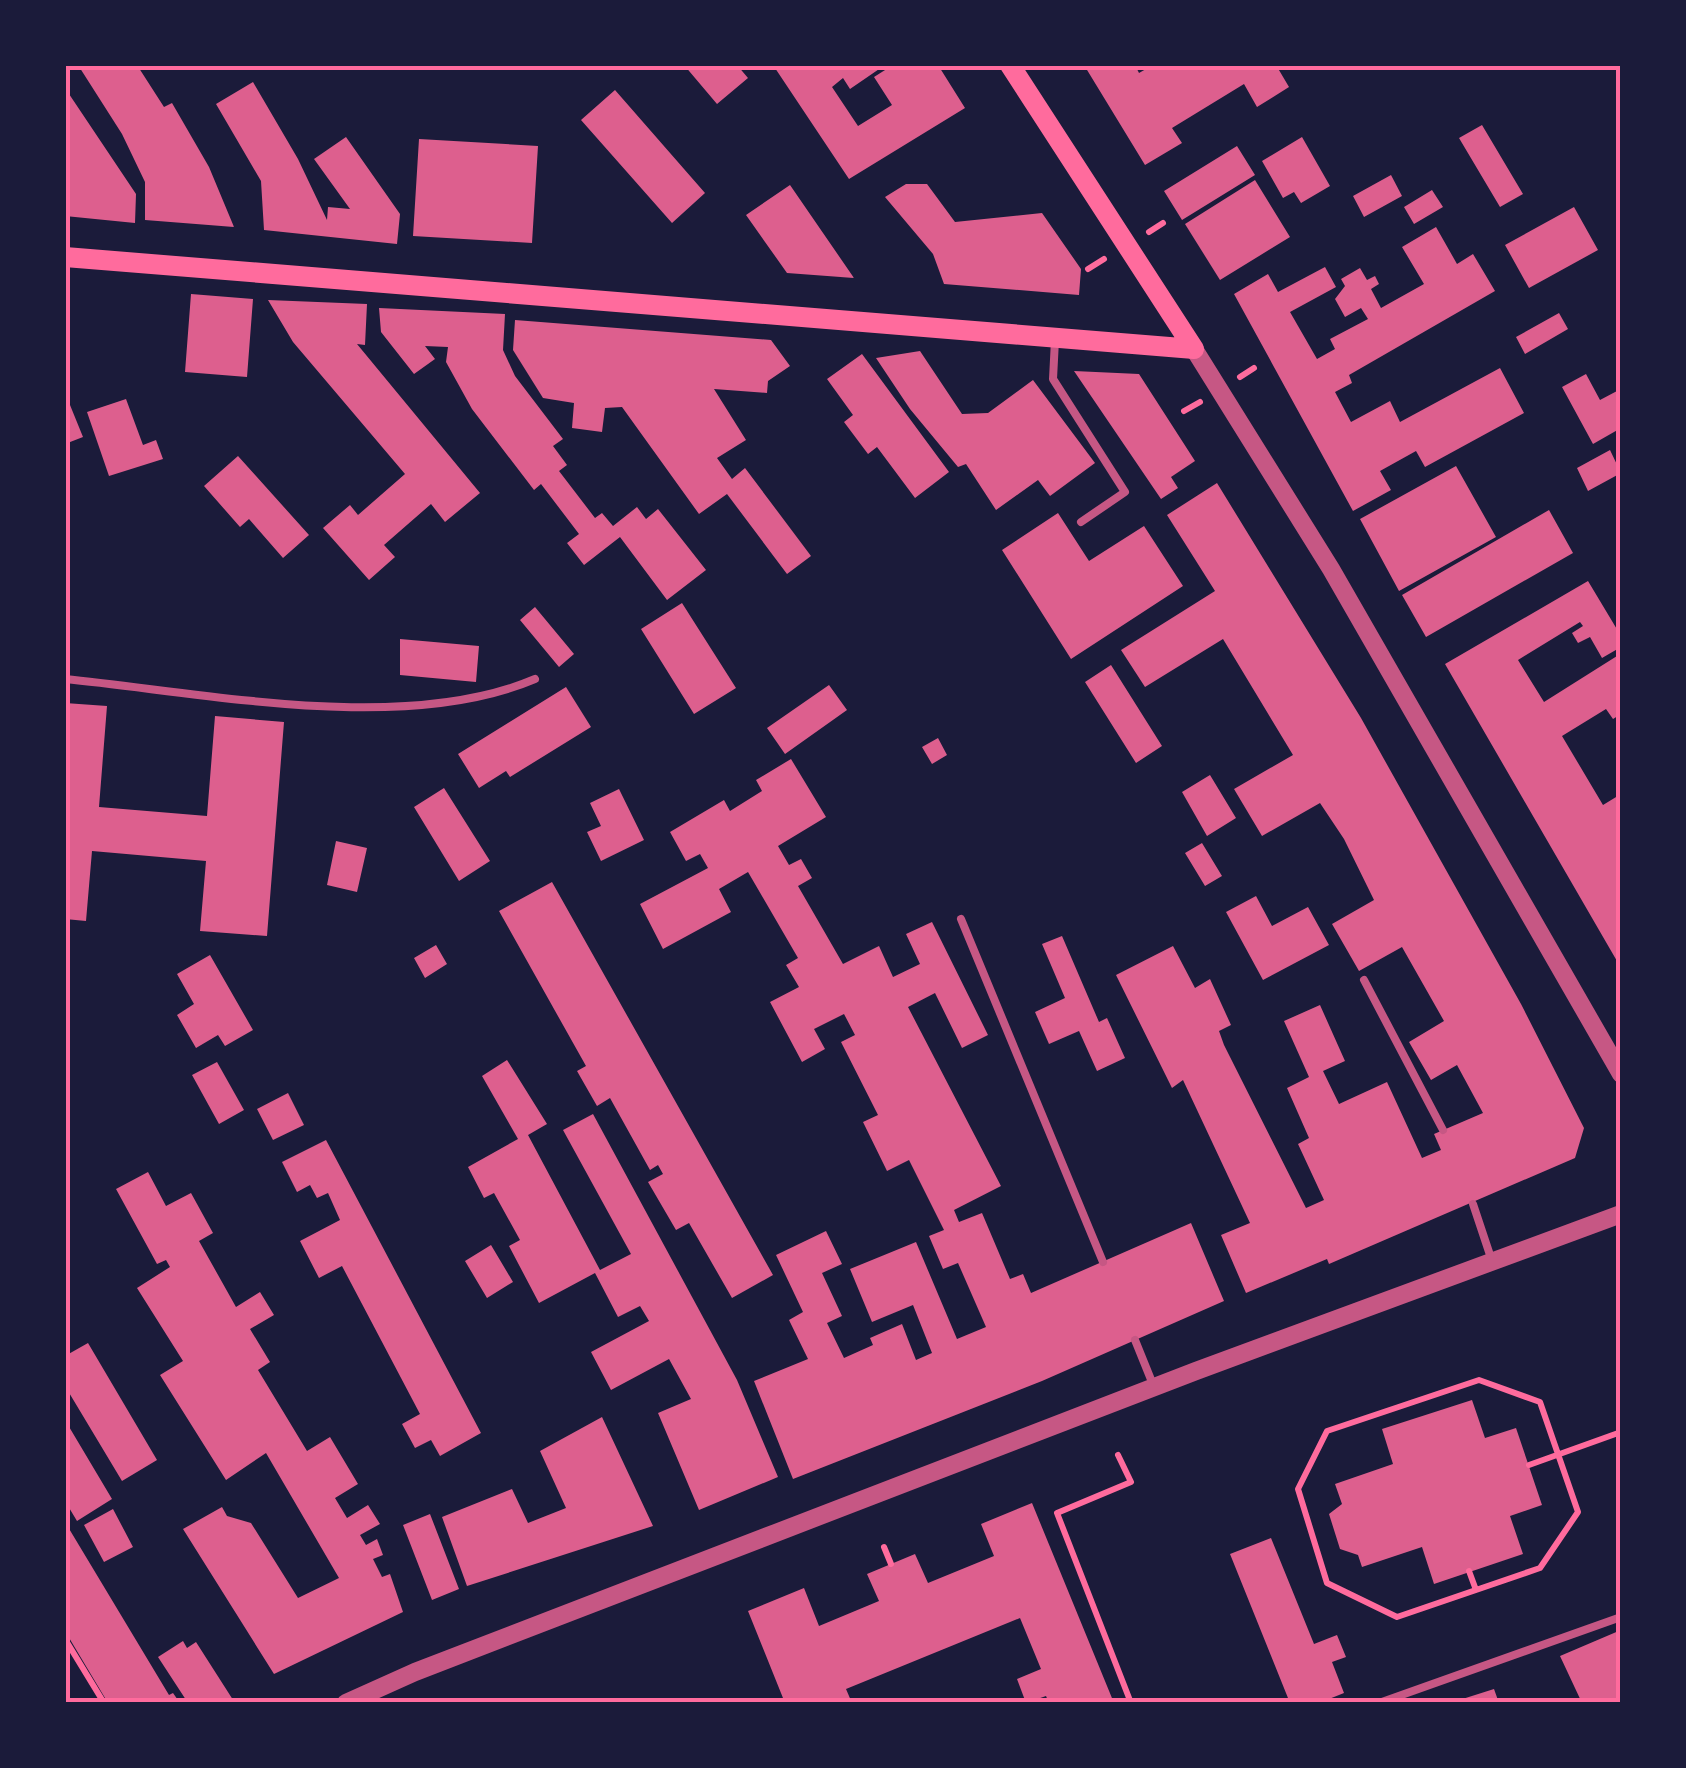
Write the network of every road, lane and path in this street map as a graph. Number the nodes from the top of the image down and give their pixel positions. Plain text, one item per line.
1 (1010, 65) edge
2 (65, 257) edge
3 (1055, 340) junction
4 (1194, 349) junction
5 (1081, 522) dead end
6 (65, 679) edge
7 (535, 679) dead end
8 (961, 919) dead end
9 (1364, 980) dead end
10 (1621, 1074) edge
11 (1444, 1130) dead end
12 (1474, 1204) dead end
13 (1621, 1214) edge
14 (1492, 1261) junction
15 (1103, 1262) dead end
16 (1135, 1340) dead end
17 (1154, 1388) junction
18 (1621, 1432) edge
19 (1558, 1454) junction
20 (1118, 1455) dead end
21 (1529, 1465) dead end
22 (884, 1546) dead end
23 (891, 1564) dead end
24 (1469, 1571) dead end
25 (1476, 1590) junction
26 (1621, 1617) edge
27 (65, 1639) edge
28 (104, 1703) edge
29 (346, 1703) edge
30 (1131, 1703) edge
31 (1379, 1703) edge

1 - 4 main road
2 - 3 main road
3 - 4 main road
3 - 5 lane
4 - 10 street
6 - 7 lane
8 - 15 lane
9 - 11 lane
12 - 14 lane
13 - 14 street
14 - 17 street
16 - 17 lane
17 - 29 street
18 - 19 path
19 - 21 path
19 - 25 path
19 - 25 path
20 - 30 path
22 - 23 path
24 - 25 path
26 - 31 lane
27 - 28 path

